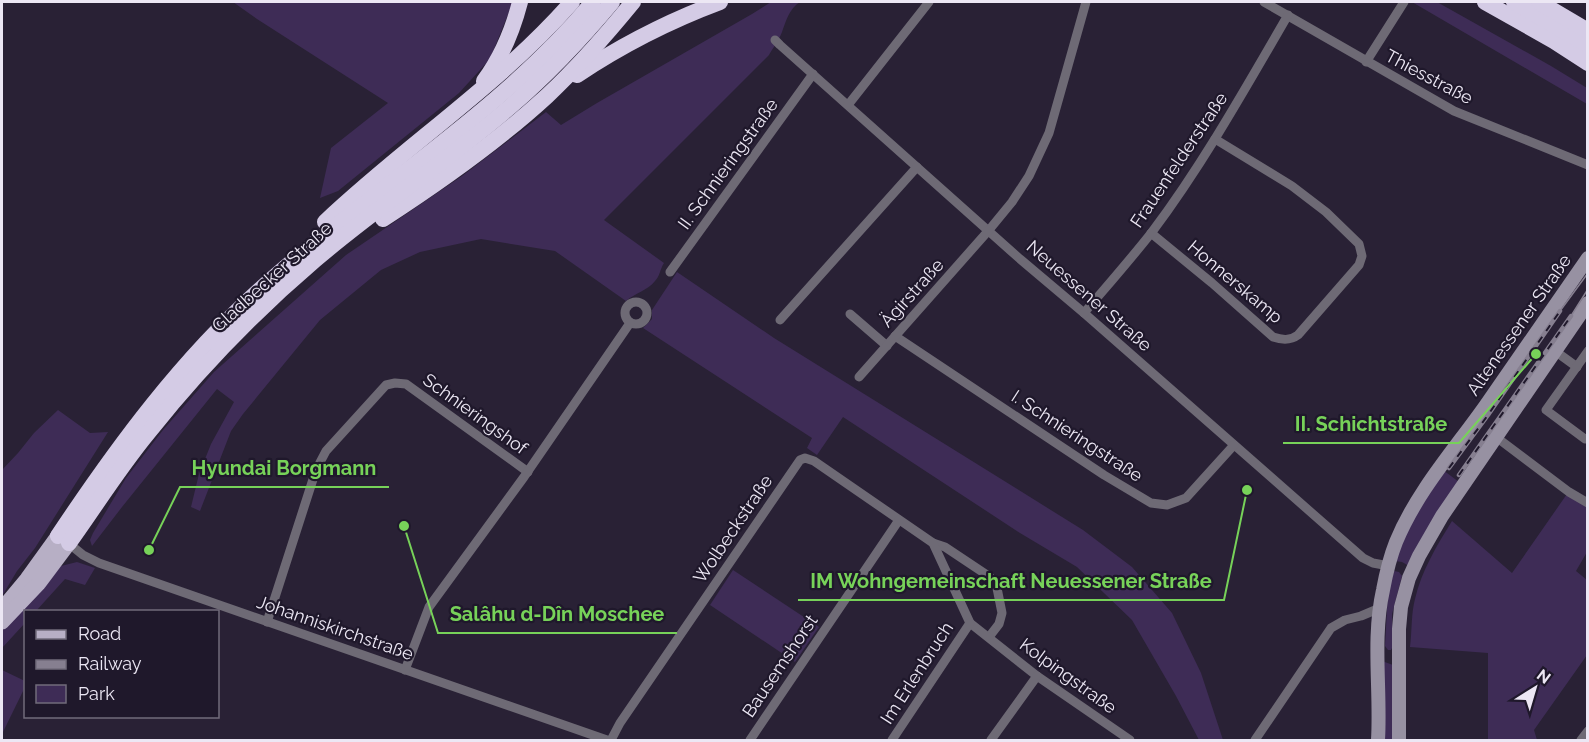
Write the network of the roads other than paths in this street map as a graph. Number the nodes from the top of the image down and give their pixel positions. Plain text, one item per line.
1 (520, 2) edge
2 (572, 2) edge
3 (592, 2) edge
4 (612, 2) edge
5 (633, 2) edge
6 (720, 2) edge
7 (929, 2) edge
8 (1086, 2) edge
9 (1264, 2) edge
10 (1404, 2) edge
11 (1485, 2) edge
12 (1514, 2) edge
13 (1539, 2) edge
14 (1288, 15) junction
15 (1587, 32) edge
16 (775, 40) dead end
17 (1587, 45) edge
18 (1366, 62) junction
19 (1587, 63) edge
20 (813, 74) junction
21 (547, 96) junction
22 (848, 105) junction
23 (443, 122) junction
24 (1215, 139) junction
25 (1587, 165) edge
26 (917, 167) junction
27 (989, 230) junction
28 (1151, 233) junction
29 (1587, 258) edge
30 (315, 260) junction
31 (670, 272) dead end
32 (262, 288) junction
33 (1587, 303) edge
34 (1084, 313) junction
35 (850, 314) dead end
36 (780, 320) dead end
37 (630, 323) dead end
38 (895, 336) junction
39 (887, 346) junction
40 (1555, 351) junction
41 (1587, 351) edge
42 (1577, 367) junction
43 (859, 377) dead end
44 (1496, 437) junction
45 (1587, 438) edge
46 (1234, 445) junction
47 (528, 472) junction
48 (1587, 503) edge
49 (899, 520) junction
50 (63, 539) junction
51 (933, 543) junction
52 (1389, 566) junction
53 (1409, 578) junction
54 (1380, 608) junction
55 (2, 609) edge
56 (2, 622) edge
57 (267, 622) junction
58 (970, 623) junction
59 (988, 637) junction
60 (1378, 648) junction
61 (1398, 656) junction
62 (405, 670) junction
63 (1038, 676) junction
64 (1587, 731) edge
65 (609, 741) edge
66 (750, 741) edge
67 (892, 741) edge
68 (991, 741) edge
69 (1130, 741) edge
70 (1255, 741) edge
71 (1378, 741) edge
72 (1399, 741) edge
73 (1581, 741) edge

1 - 23 highway
2 - 23 highway
3 - 32 highway, Gladbecker Straße
4 - 30 highway, Gladbecker Straße
5 - 21 highway
6 - 21 highway
7 - 22 street
8 - 27 street, Ägirstraße
9 - 14 street, Thiesstraße
10 - 18 street
11 - 19 highway
12 - 17 highway
13 - 15 highway
14 - 18 street, Thiesstraße
14 - 24 street, Frauenfelderstraße
16 - 20 street, Neuessener Straße
18 - 25 street, Thiesstraße
20 - 22 street, Neuessener Straße
20 - 31 street, II. Schnieringstraße
21 - 30 highway
22 - 26 street, Neuessener Straße
23 - 32 highway
24 - 28 street, Frauenfelderstraße
24 - 28 street, Honnerskamp
26 - 27 street, Neuessener Straße
26 - 36 street
27 - 34 street, Neuessener Straße
27 - 38 street, Ägirstraße
28 - 34 street, Frauenfelderstraße
29 - 52 main road, Altenessener Straße
30 - 50 highway, Gladbecker Straße
32 - 50 highway, Gladbecker Straße
33 - 40 main road
34 - 46 street, Neuessener Straße
35 - 39 street
37 - 47 street
38 - 39 street, Ägirstraße
38 - 46 street, I. Schnieringstraße
39 - 43 street, Ägirstraße
40 - 42 street
40 - 44 main road
41 - 42 street
42 - 45 street
44 - 48 street
44 - 53 main road
46 - 52 street, Neuessener Straße
47 - 57 street, Schnieringshof
47 - 62 street
49 - 51 street
49 - 65 street, Wolbeckstraße
49 - 66 street, Bausemshorst
50 - 55 main road, Gladbecker Straße
50 - 56 main road, Gladbecker Straße
50 - 57 street, Johanniskirchstraße
51 - 58 street, Kolpingstraße
51 - 59 street
52 - 53 main road
52 - 54 main road, Altenessener Straße
53 - 61 main road
54 - 60 main road, Altenessener Straße
54 - 70 street
57 - 62 street, Johanniskirchstraße
58 - 59 street, Kolpingstraße
58 - 67 street, Im Erlenbruch
59 - 63 street, Kolpingstraße
60 - 61 main road
60 - 71 main road, Altenessener Straße
61 - 72 main road
62 - 65 street, Johanniskirchstraße
63 - 68 street
63 - 69 street, Kolpingstraße
64 - 73 street

